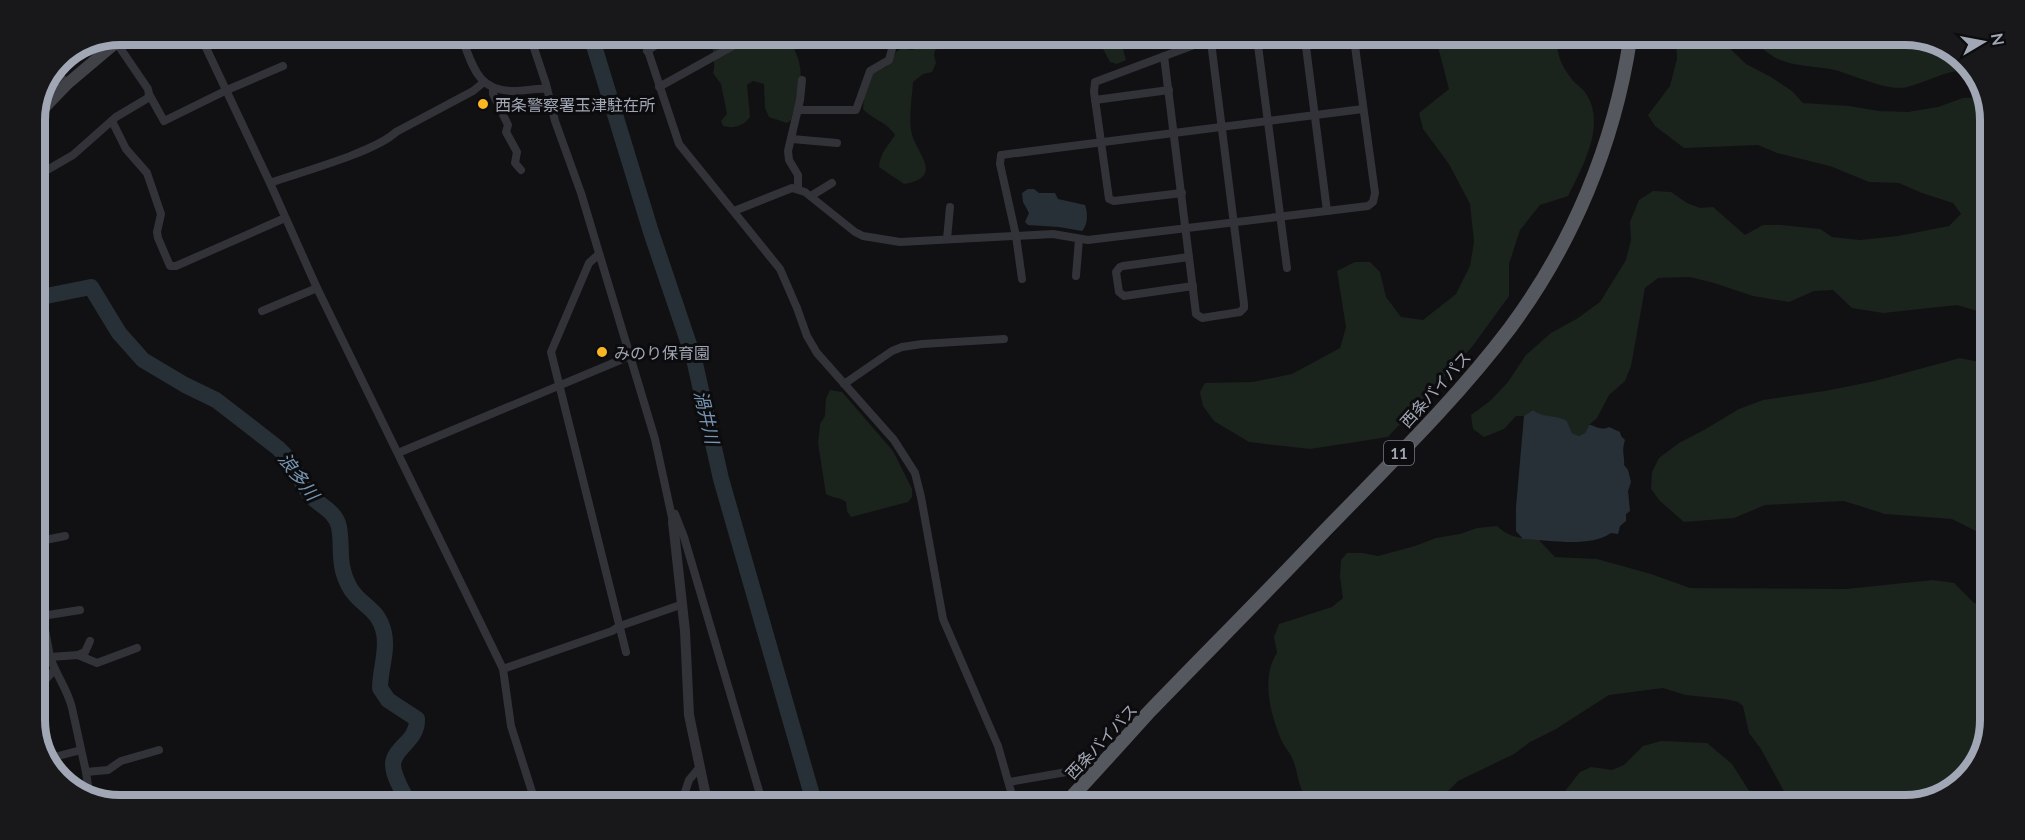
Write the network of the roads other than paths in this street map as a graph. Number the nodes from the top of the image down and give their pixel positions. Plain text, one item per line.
1 (124, 45) edge
2 (205, 45) edge
3 (465, 45) edge
4 (533, 45) edge
5 (646, 45) edge
6 (657, 45) edge
7 (734, 45) edge
8 (891, 45) edge
9 (1194, 45) edge
10 (1211, 45) edge
11 (1258, 45) edge
12 (1306, 45) edge
13 (1355, 45) edge
14 (1629, 45) edge
15 (112, 46) edge
16 (648, 51) junction
17 (1164, 56) junction
18 (283, 66) dead end
19 (60, 74) edge
20 (802, 80) dead end
21 (484, 82) junction
22 (67, 84) junction
23 (659, 87) junction
24 (493, 88) junction
25 (547, 89) junction
26 (227, 90) junction
27 (1169, 90) junction
28 (149, 94) junction
29 (1095, 100) junction
30 (48, 103) edge
31 (1363, 109) junction
32 (798, 110) junction
33 (1315, 115) junction
34 (112, 121) junction
35 (1268, 121) junction
36 (1222, 127) junction
37 (1174, 133) junction
38 (792, 139) junction
39 (1101, 142) junction
40 (837, 143) dead end
41 (521, 170) dead end
42 (45, 171) edge
43 (270, 183) junction
44 (832, 183) dead end
45 (798, 188) junction
46 (1182, 193) junction
47 (811, 196) junction
48 (950, 207) dead end
49 (734, 211) junction
50 (1327, 211) junction
51 (1280, 216) junction
52 (285, 218) junction
53 (1234, 222) junction
54 (1186, 228) junction
55 (1017, 236) junction
56 (947, 239) junction
57 (1079, 239) junction
58 (599, 254) junction
59 (1189, 257) junction
60 (1287, 268) dead end
61 (1076, 276) dead end
62 (1022, 279) dead end
63 (1193, 286) junction
64 (317, 288) junction
65 (262, 311) dead end
66 (1004, 339) dead end
67 (630, 356) junction
68 (844, 384) junction
69 (559, 385) junction
70 (398, 453) junction
71 (669, 500) junction
72 (673, 522) joint
73 (65, 536) dead end
74 (45, 540) edge
75 (683, 604) junction
76 (80, 610) dead end
77 (45, 616) edge
78 (620, 626) junction
79 (45, 631) edge
80 (90, 640) dead end
81 (137, 648) dead end
82 (626, 652) dead end
83 (78, 655) junction
84 (50, 657) junction
85 (502, 669) junction
86 (54, 670) junction
87 (45, 680) edge
88 (81, 750) junction
89 (159, 750) dead end
90 (55, 757) edge
91 (699, 768) junction
92 (86, 772) junction
93 (1091, 776) junction
94 (1009, 782) junction
95 (88, 788) edge
96 (533, 795) edge
97 (684, 795) edge
98 (706, 795) edge
99 (760, 795) edge
100 (1012, 795) edge
101 (1073, 795) edge

1 - 28 street
2 - 26 street
3 - 21 street
4 - 25 street
5 - 16 street
6 - 16 street
7 - 23 street
8 - 32 street
9 - 17 street
10 - 36 street
11 - 35 street
12 - 33 street
13 - 31 street
14 - 93 highway, 西条バイパス / 11
15 - 22 main road
16 - 23 street
17 - 27 street
17 - 29 street
18 - 26 street
19 - 22 street
20 - 32 street
21 - 24 street
21 - 43 street
22 - 30 main road
23 - 49 street
24 - 25 street
24 - 41 street
25 - 58 street
26 - 28 street
26 - 43 street
27 - 29 street
27 - 37 street
28 - 34 street
29 - 39 street
31 - 33 street
31 - 50 street
32 - 38 street
33 - 35 street
33 - 50 street
34 - 42 street
34 - 52 street
35 - 36 street
35 - 51 street
36 - 37 street
36 - 53 street
37 - 39 street
37 - 46 street
38 - 40 street
38 - 45 street
39 - 46 street
39 - 55 street
43 - 52 street
44 - 47 street
45 - 47 street
45 - 49 street
46 - 54 street
47 - 56 street
48 - 56 street
49 - 68 street
50 - 51 street
51 - 53 street
51 - 60 street
52 - 64 street
53 - 54 street
53 - 63 street
54 - 57 street
54 - 59 street
55 - 56 street
55 - 57 street
55 - 62 street
57 - 61 street
58 - 67 street
58 - 69 street
59 - 63 street
59 - 63 street
64 - 65 street
64 - 70 street
66 - 68 street
67 - 69 street
67 - 71 street
68 - 94 street
69 - 70 street
69 - 78 street
70 - 85 street
71 - 72 street
71 - 99 street
72 - 75 street
73 - 74 street
75 - 78 street
75 - 91 street
76 - 77 street
78 - 82 street
78 - 85 street
79 - 84 street
80 - 83 street
81 - 83 street
83 - 84 street
84 - 86 street
85 - 96 street
86 - 87 street
86 - 88 street
88 - 90 street
88 - 92 street
89 - 92 street
91 - 97 street
91 - 98 street
92 - 95 street
93 - 94 street
93 - 101 highway, 西条バイパス / 11
94 - 100 street

